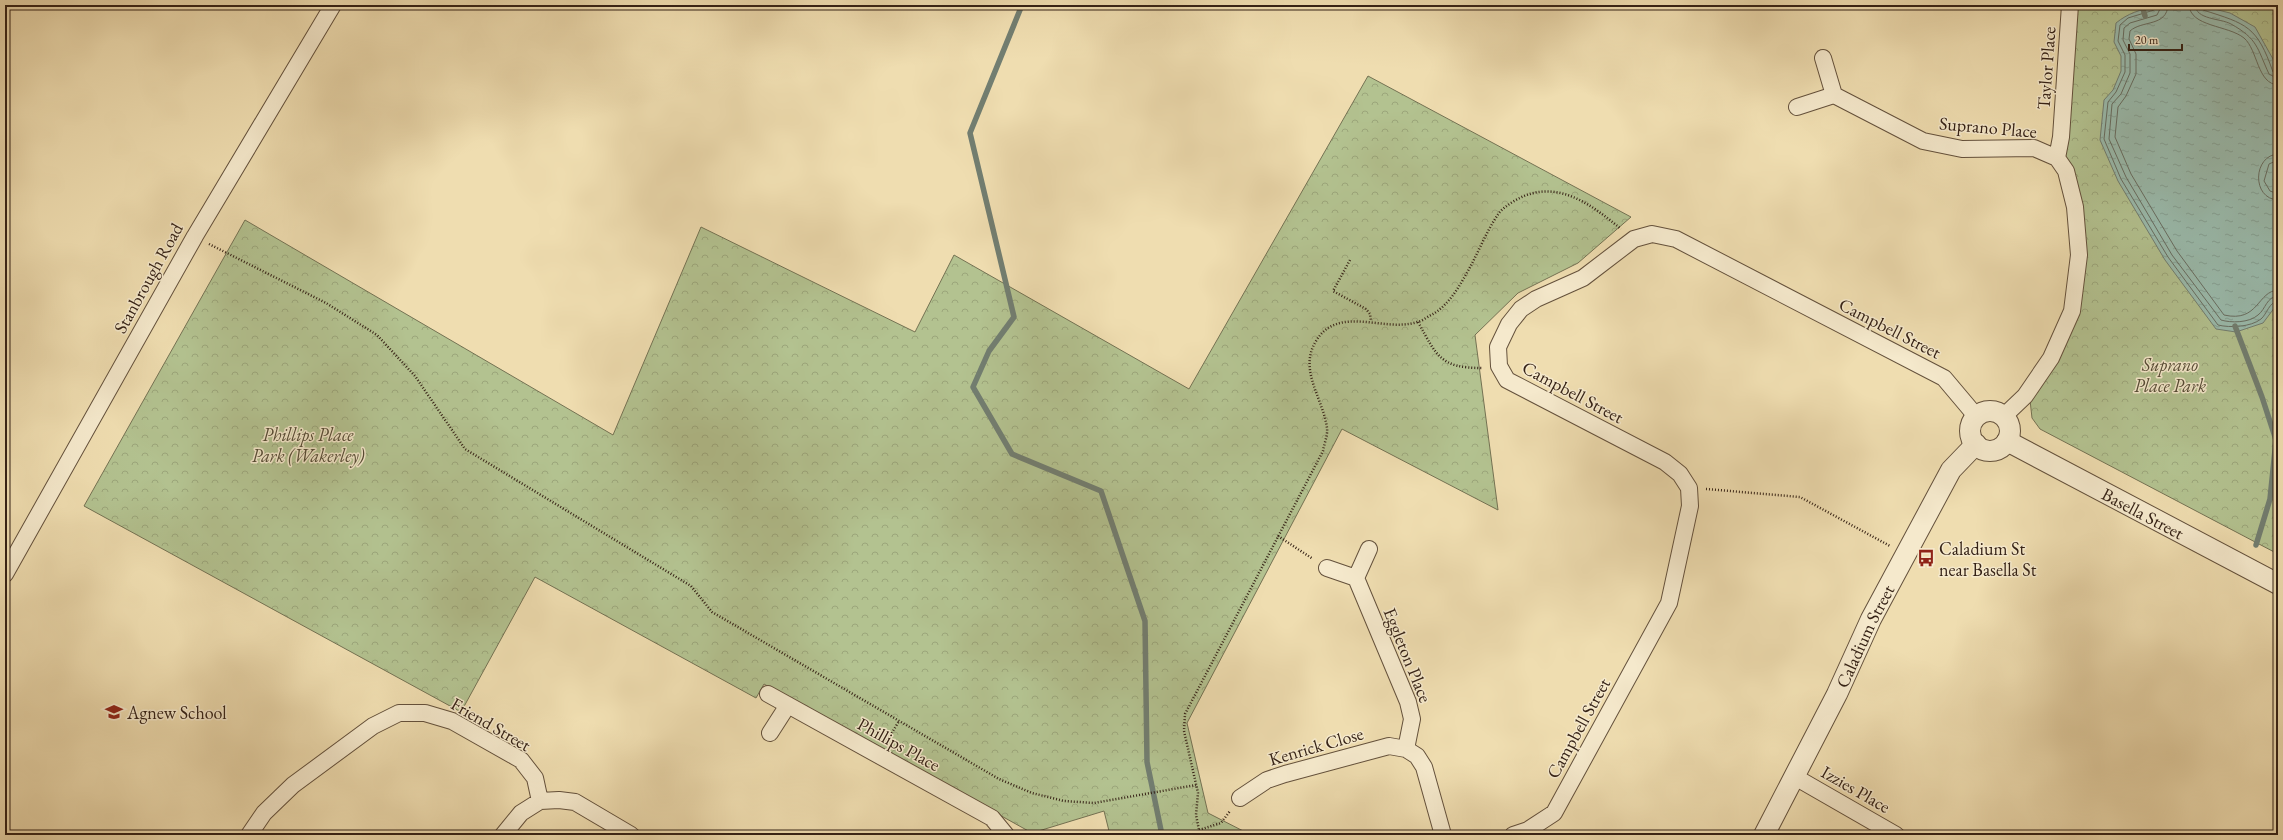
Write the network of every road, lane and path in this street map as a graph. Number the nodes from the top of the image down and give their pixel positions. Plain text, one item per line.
1 (333, 5) edge
2 (2070, 5) edge
3 (1824, 58) dead end
4 (1834, 95) junction
5 (1797, 107) dead end
6 (2057, 158) junction
7 (195, 236) junction
8 (1634, 239) junction
9 (1350, 260) dead end
10 (1371, 321) junction
11 (1418, 322) junction
12 (1499, 366) junction
13 (1976, 416) junction
14 (2004, 416) junction
15 (2008, 442) junction
16 (1976, 444) junction
17 (1689, 488) junction
18 (1278, 536) junction
19 (1890, 546) dead end
20 (1369, 548) dead end
21 (1328, 568) joint
22 (5, 574) edge
23 (1356, 578) junction
24 (2278, 584) edge
25 (768, 694) dead end
26 (788, 705) junction
27 (899, 721) junction
28 (770, 733) dead end
29 (1406, 749) junction
30 (879, 755) junction
31 (1795, 777) junction
32 (1196, 785) junction
33 (1240, 798) joint
34 (540, 801) junction
35 (1199, 830) junction
36 (248, 835) edge
37 (504, 835) edge
38 (631, 835) edge
39 (1006, 835) edge
40 (1200, 835) edge
41 (1443, 835) edge
42 (1513, 835) edge
43 (1764, 835) edge
44 (1896, 835) edge

1 - 7 street, Stanbrough Road
2 - 6 street, Taylor Place
3 - 4 street
4 - 5 street
4 - 6 street, Suprano Place
6 - 14 street, Suprano Place
7 - 22 street, Stanbrough Road
7 - 27 path
8 - 11 path
8 - 12 street, Campbell Street
8 - 13 street, Campbell Street
9 - 10 path
10 - 11 path
10 - 18 path
11 - 12 path
12 - 17 street, Campbell Street
13 - 14 street
13 - 16 street
14 - 15 street
15 - 16 street
15 - 24 street, Basella Street
16 - 31 street, Caladium Street
17 - 19 path
17 - 42 street, Campbell Street
18 - 21 path
18 - 32 path
20 - 23 street
21 - 23 street
23 - 29 street, Eggleton Place
25 - 26 street, Phillips Place
26 - 28 street
26 - 30 street, Phillips Place
27 - 30 path
27 - 32 path
29 - 33 street, Kenrick Close
29 - 41 street
30 - 39 street, Phillips Place
31 - 43 street, Caladium Street
31 - 44 street, Izzies Place
32 - 35 path
33 - 35 path
34 - 36 street, Friend Street
34 - 37 street
34 - 38 street
35 - 40 path

